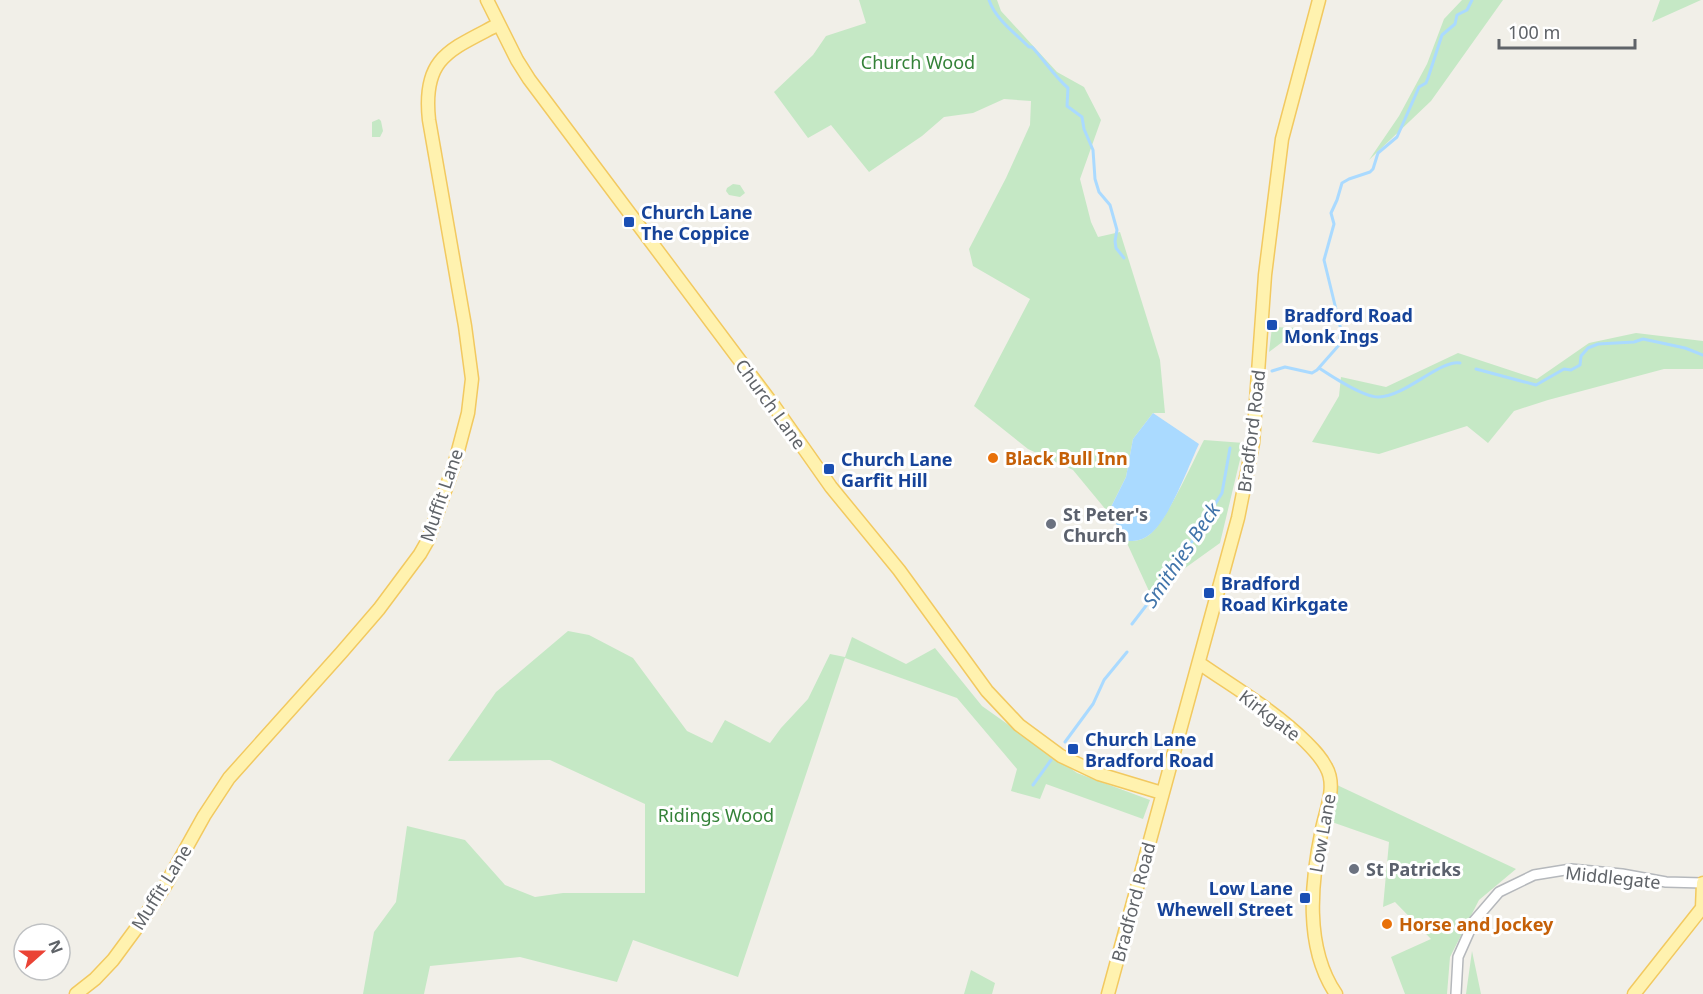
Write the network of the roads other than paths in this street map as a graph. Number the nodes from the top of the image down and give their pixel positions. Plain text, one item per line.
1 (487, 0) edge
2 (1319, 0) edge
3 (499, 24) junction
4 (1199, 663) junction
5 (1330, 776) joint
6 (1162, 793) junction
7 (1703, 883) edge
8 (76, 994) edge
9 (1108, 994) edge
10 (1336, 994) edge
11 (1456, 994) edge
12 (1634, 994) edge

1 - 3 main road, Church Lane
2 - 4 main road, Bradford Road
3 - 6 main road, Church Lane
3 - 8 main road, Muffit Lane
4 - 5 main road, Kirkgate
4 - 6 main road, Bradford Road
5 - 10 main road, Low Lane
6 - 9 main road, Bradford Road
7 - 11 street, Middlegate
7 - 12 main road

